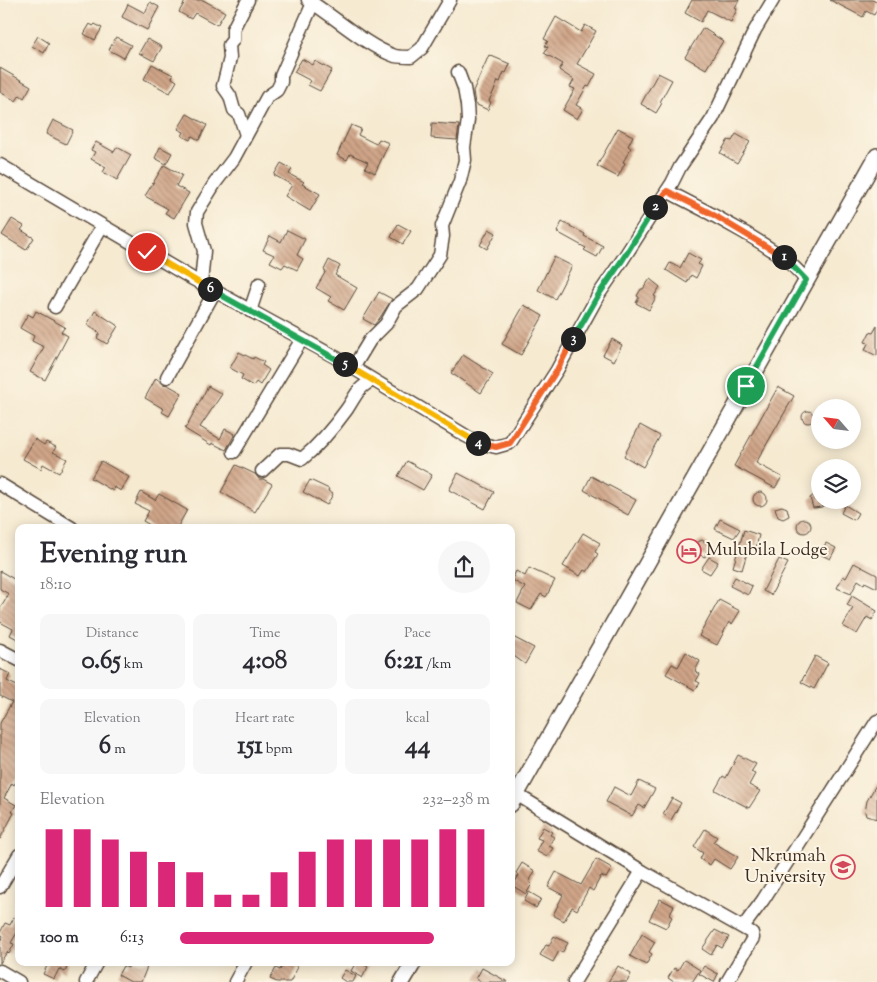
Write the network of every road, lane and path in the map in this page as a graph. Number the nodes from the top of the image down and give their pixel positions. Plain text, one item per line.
1 (248, 0) edge
2 (450, 0) edge
3 (773, 0) edge
4 (311, 2) edge
5 (458, 72) dead end
6 (246, 136) junction
7 (876, 162) edge
8 (0, 165) edge
9 (667, 191) junction
10 (102, 226) junction
11 (806, 280) junction
12 (201, 284) junction
13 (259, 284) dead end
14 (215, 292) junction
15 (55, 307) dead end
16 (250, 311) junction
17 (302, 339) junction
18 (353, 368) junction
19 (167, 377) dead end
20 (372, 380) junction
21 (234, 452) dead end
22 (262, 471) dead end
23 (0, 484) edge
24 (65, 524) edge
25 (0, 650) edge
26 (15, 658) edge
27 (877, 722) edge
28 (515, 793) edge
29 (515, 798) edge
30 (15, 862) edge
31 (642, 871) junction
32 (0, 887) edge
33 (743, 927) junction
34 (96, 966) edge
35 (244, 966) edge
36 (412, 966) edge
37 (0, 971) edge
38 (19, 982) edge
39 (86, 982) edge
40 (235, 982) edge
41 (402, 982) edge
42 (574, 982) edge
43 (727, 982) edge

1 - 6 street
2 - 4 street
3 - 9 street
4 - 6 street
5 - 18 street
6 - 12 street
7 - 11 street
8 - 10 street
9 - 11 street
9 - 20 street
10 - 12 street
10 - 15 street
11 - 28 street
12 - 14 street
13 - 16 street
14 - 16 street
14 - 19 street
16 - 17 street
17 - 18 street
17 - 21 street
18 - 20 street
20 - 22 street
23 - 24 street
25 - 26 street
27 - 33 street
29 - 31 street
30 - 32 street
31 - 33 street
31 - 42 street
33 - 43 street
34 - 39 street
35 - 40 street
36 - 41 street
37 - 38 street

